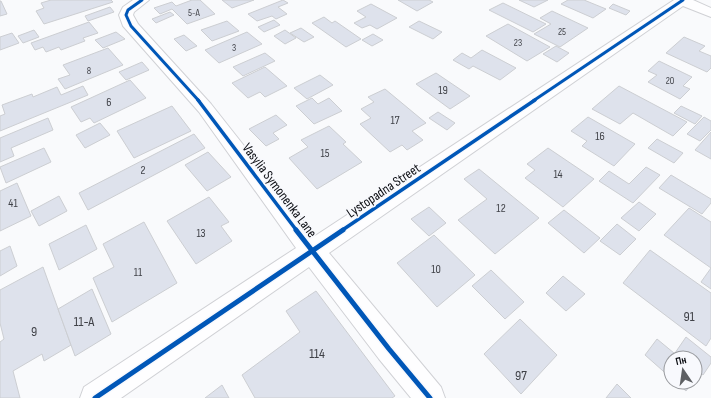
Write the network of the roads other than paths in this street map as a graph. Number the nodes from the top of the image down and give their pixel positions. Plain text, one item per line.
1 (142, 0) edge
2 (682, 0) edge
3 (711, 13) edge
4 (312, 251) junction
5 (95, 398) edge
6 (430, 398) edge

1 - 4 street, Vasylia Symonenka Lane
2 - 3 street
2 - 4 street, Lystopadna Street
4 - 5 street, Lystopadna Street
4 - 6 street, Vasylia Symonenka Lane

